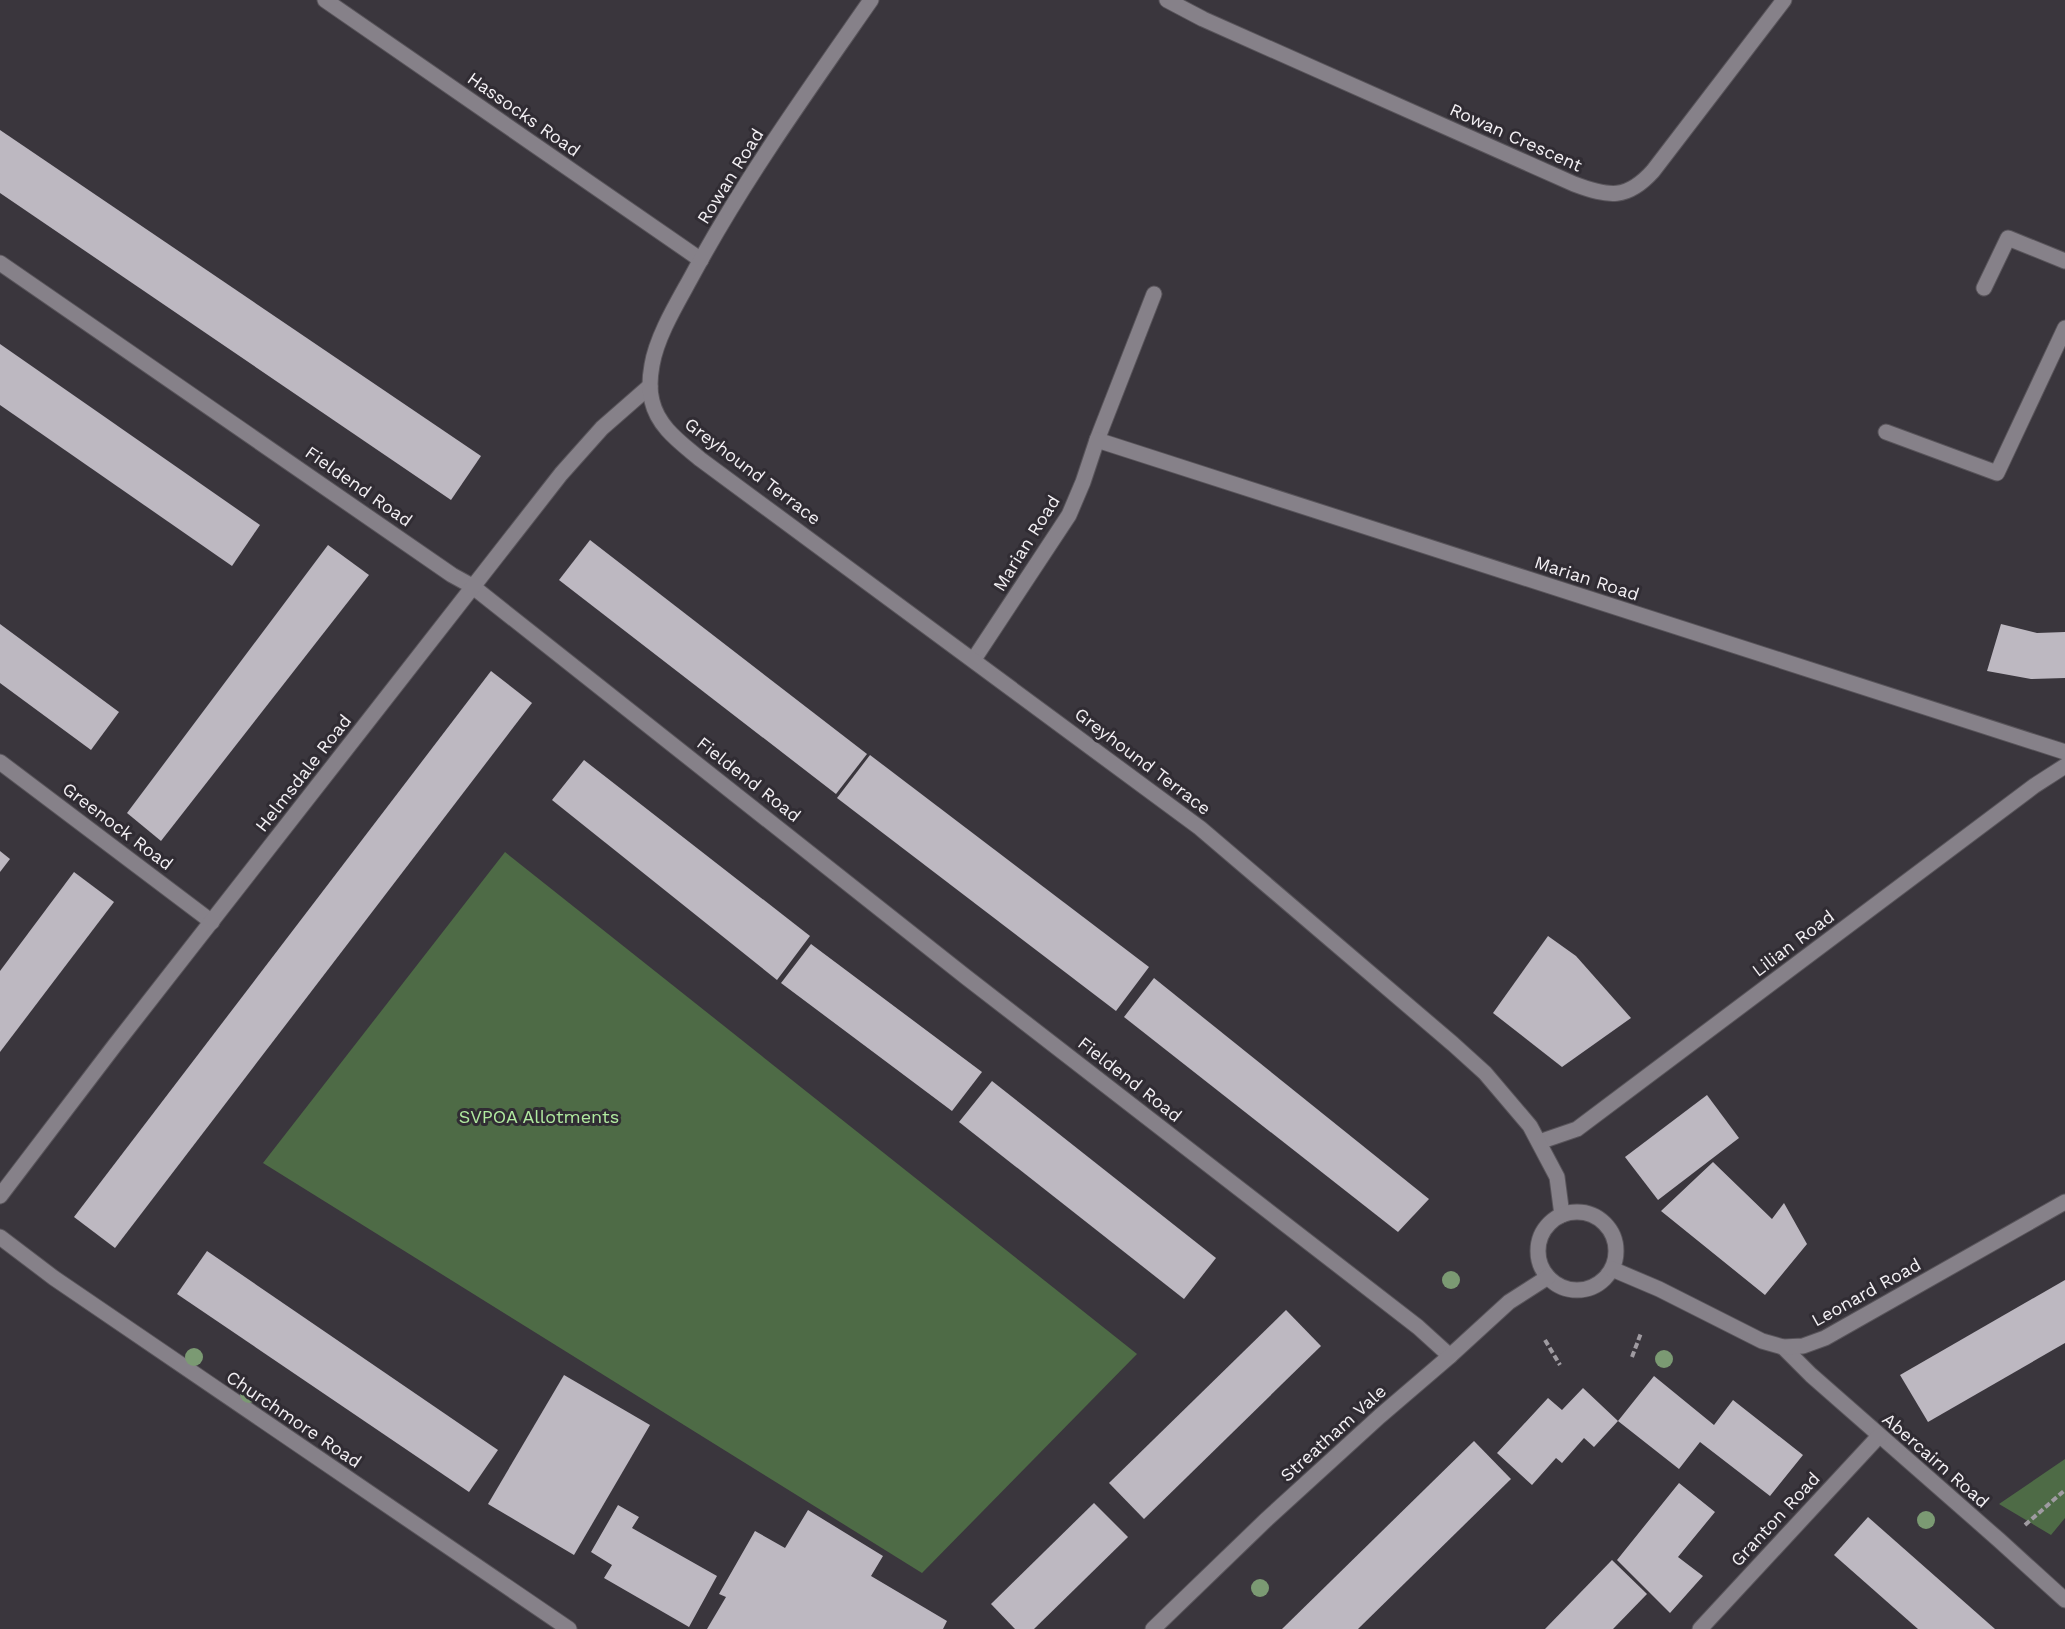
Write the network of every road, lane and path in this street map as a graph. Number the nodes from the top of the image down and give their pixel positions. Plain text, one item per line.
1 (325, 0) edge
2 (871, 0) edge
3 (1167, 0) edge
4 (1784, 0) edge
5 (701, 260) junction
6 (2065, 261) edge
7 (0, 263) edge
8 (1984, 288) dead end
9 (1154, 294) dead end
10 (2065, 328) edge
11 (650, 386) junction
12 (1886, 432) dead end
13 (1096, 440) junction
14 (472, 586) junction
15 (974, 659) junction
16 (2065, 752) edge
17 (0, 762) edge
18 (2065, 766) edge
19 (212, 922) junction
20 (1539, 1142) junction
21 (0, 1197) edge
22 (2065, 1202) edge
23 (1562, 1215) junction
24 (0, 1237) edge
25 (1612, 1269) junction
26 (1548, 1277) junction
27 (1641, 1333) dead end
28 (1545, 1341) dead end
29 (1783, 1347) junction
30 (1450, 1356) junction
31 (1632, 1357) dead end
32 (1560, 1365) dead end
33 (1879, 1436) junction
34 (2065, 1490) edge
35 (2024, 1526) dead end
36 (2065, 1600) edge
37 (569, 1629) edge
38 (1154, 1629) edge
39 (1700, 1629) edge

1 - 5 street, Hassocks Road
2 - 5 street, Rowan Road
3 - 4 street, Rowan Crescent
5 - 11 street, Rowan Road
6 - 8 street
7 - 14 street, Fieldend Road
9 - 13 street, Marian Road
10 - 12 street
11 - 14 street, Helmsdale Road
11 - 15 street, Greyhound Terrace
13 - 15 street, Marian Road
13 - 16 street, Marian Road
14 - 19 street, Helmsdale Road
14 - 30 street, Fieldend Road
15 - 20 street, Greyhound Terrace
17 - 19 street, Greenock Road
18 - 20 street, Lilian Road
19 - 21 street, Helmsdale Road
20 - 23 street, Greyhound Terrace
22 - 29 street, Leonard Road
23 - 25 street
23 - 26 street
24 - 37 street, Churchmore Road
25 - 26 street
25 - 29 street, Leonard Road
26 - 30 street, Streatham Vale
27 - 31 path
28 - 32 path
29 - 33 street, Abercairn Road
30 - 38 street, Streatham Vale
33 - 36 street, Abercairn Road
33 - 39 street, Granton Road
34 - 35 path

